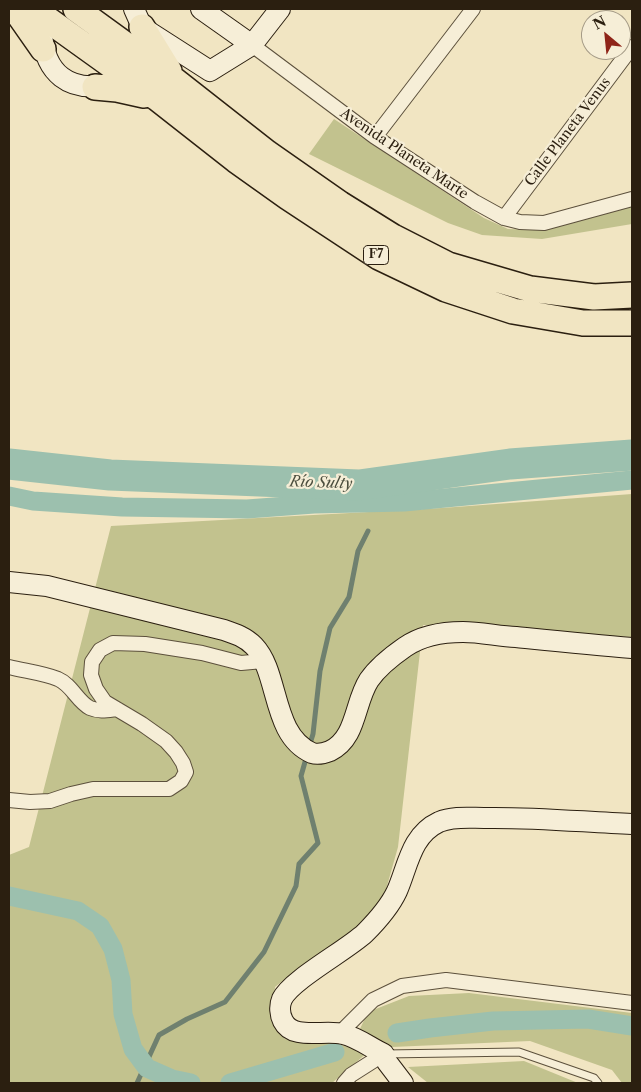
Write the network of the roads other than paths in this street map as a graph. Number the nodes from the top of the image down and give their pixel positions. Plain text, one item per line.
1 (16, 9) edge
2 (76, 9) edge
3 (201, 9) edge
4 (280, 9) edge
5 (473, 9) edge
6 (43, 12) edge
7 (138, 18) edge
8 (252, 45) junction
9 (632, 47) edge
10 (43, 49) junction
11 (140, 56) junction
12 (124, 76) junction
13 (174, 80) junction
14 (94, 87) junction
15 (157, 98) junction
16 (375, 137) junction
17 (632, 199) edge
18 (504, 218) junction
19 (632, 295) edge
20 (632, 323) edge
21 (9, 582) edge
22 (632, 648) edge
23 (264, 660) junction
24 (9, 667) edge
25 (117, 709) junction
26 (9, 800) edge
27 (632, 824) edge
28 (632, 1003) edge
29 (340, 1033) junction
30 (384, 1054) junction
31 (344, 1083) edge
32 (403, 1083) edge
33 (598, 1083) edge

1 - 10 highway
2 - 11 highway, F7
3 - 8 street, Avenida Planeta Marte
4 - 8 street
5 - 16 street
6 - 10 street
6 - 12 highway, F7
7 - 8 street
7 - 11 street
7 - 13 highway
8 - 16 street, Avenida Planeta Marte
9 - 18 street, Calle Planeta Venus
10 - 14 street
11 - 12 street
11 - 13 highway, F7
12 - 14 street
12 - 15 highway, F7
13 - 19 highway, F7
14 - 15 highway
15 - 20 highway, F7
16 - 18 street, Avenida Planeta Marte
17 - 18 street, Avenida Planeta Marte
21 - 23 street
22 - 23 street
23 - 25 street
24 - 25 street
25 - 26 street
27 - 29 street
28 - 29 street
29 - 30 street
30 - 31 street
30 - 32 street
30 - 33 lane

